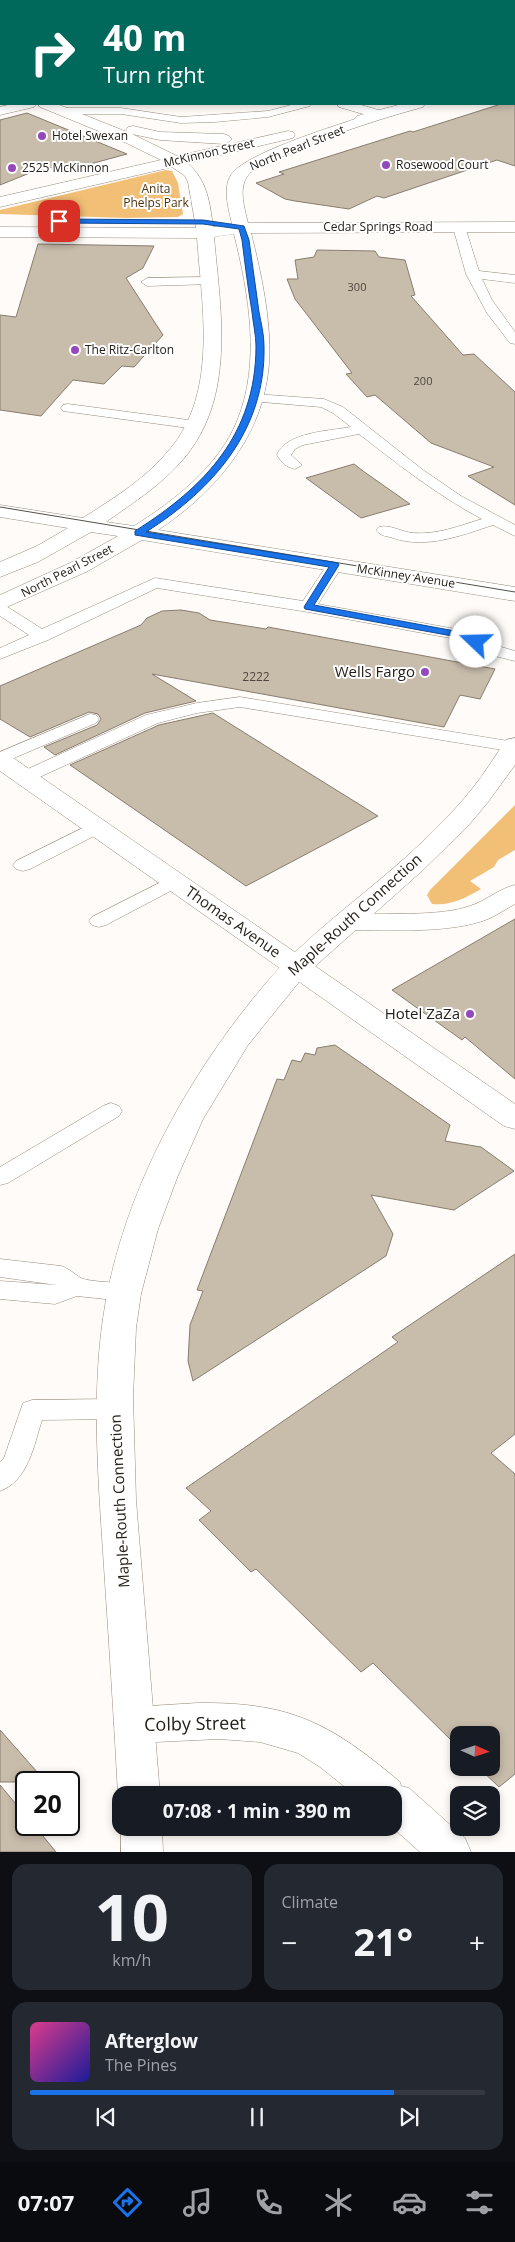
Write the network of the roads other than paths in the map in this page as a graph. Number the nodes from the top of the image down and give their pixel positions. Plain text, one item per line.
1 (25, 105) edge
2 (47, 105) edge
3 (302, 105) edge
4 (347, 105) edge
5 (415, 105) edge
6 (0, 112) edge
7 (67, 113) junction
8 (380, 116) junction
9 (280, 137) junction
10 (172, 161) junction
11 (0, 202) edge
12 (0, 220) edge
13 (459, 227) junction
14 (515, 227) edge
15 (204, 228) junction
16 (242, 228) junction
17 (0, 232) edge
18 (472, 274) junction
19 (515, 279) edge
20 (209, 281) junction
21 (147, 282) dead end
22 (515, 340) edge
23 (255, 398) junction
24 (68, 408) dead end
25 (196, 425) junction
26 (362, 429) junction
27 (295, 465) dead end
28 (0, 510) edge
29 (494, 520) junction
30 (88, 525) junction
31 (384, 530) dead end
32 (515, 531) edge
33 (138, 533) junction
34 (335, 565) junction
35 (0, 570) edge
36 (515, 594) edge
37 (0, 603) edge
38 (308, 607) junction
39 (0, 609) edge
40 (42, 636) junction
41 (0, 654) edge
42 (515, 656) edge
43 (90, 719) dead end
44 (512, 757) edge
45 (0, 759) edge
46 (25, 777) junction
47 (97, 827) junction
48 (23, 865) dead end
49 (175, 881) junction
50 (515, 893) edge
51 (99, 921) dead end
52 (347, 922) junction
53 (296, 966) junction
54 (112, 1111) dead end
55 (515, 1119) edge
56 (0, 1177) edge
57 (0, 1268) edge
58 (76, 1287) junction
59 (0, 1290) edge
60 (124, 1292) junction
61 (116, 1410) junction
62 (0, 1480) edge
63 (134, 1725) junction
64 (138, 1786) edge
65 (374, 1786) edge
66 (402, 1809) edge
67 (141, 1836) edge
68 (142, 1852) edge
69 (450, 1852) edge

1 - 6 main road
2 - 7 main road
3 - 7 lane
4 - 8 main road
5 - 8 main road, McKinnon Street
7 - 9 main road
7 - 10 main road, North Pearl Street
8 - 9 main road, McKinnon Street
8 - 16 main road, North Pearl Street
9 - 10 main road, McKinnon Street
10 - 11 main road, McKinnon Street
10 - 15 main road, North Pearl Street
12 - 15 main road, Cedar Springs Road
13 - 14 main road, Cedar Springs Road
13 - 16 main road, Cedar Springs Road
13 - 18 lane
15 - 16 main road, Cedar Springs Road
15 - 17 main road, Cedar Springs Road
15 - 20 main road, North Pearl Street
16 - 23 main road, North Pearl Street
18 - 19 lane
18 - 22 lane
20 - 21 lane
20 - 25 main road, North Pearl Street
23 - 26 lane
23 - 33 main road, North Pearl Street
24 - 25 lane
25 - 30 main road, North Pearl Street
26 - 27 lane
26 - 29 lane
28 - 30 main road, McKinney Avenue
29 - 31 lane
29 - 32 lane
30 - 33 main road, McKinney Avenue
30 - 35 main road, North Pearl Street
33 - 34 main road, McKinney Avenue
33 - 37 main road, North Pearl Street
34 - 36 main road, McKinney Avenue
34 - 38 lane
38 - 40 lane
38 - 42 lane
39 - 40 lane
40 - 41 lane
43 - 45 lane
44 - 46 lane
44 - 52 main road, Maple-Routh Connection
45 - 46 main road, Thomas Avenue
46 - 47 main road, Thomas Avenue
47 - 48 lane
47 - 49 main road, Thomas Avenue
49 - 51 lane
49 - 53 main road, Thomas Avenue
50 - 52 main road
52 - 53 main road, Maple-Routh Connection
53 - 55 main road, Thomas Avenue
53 - 60 main road, Maple-Routh Connection
54 - 56 lane
57 - 58 lane
58 - 59 lane
58 - 60 lane
60 - 61 main road, Maple-Routh Connection
61 - 62 lane
61 - 63 main road, Maple-Routh Connection
63 - 64 main road, Maple-Routh Connection
63 - 65 main road, Colby Street
66 - 69 main road
67 - 68 main road

